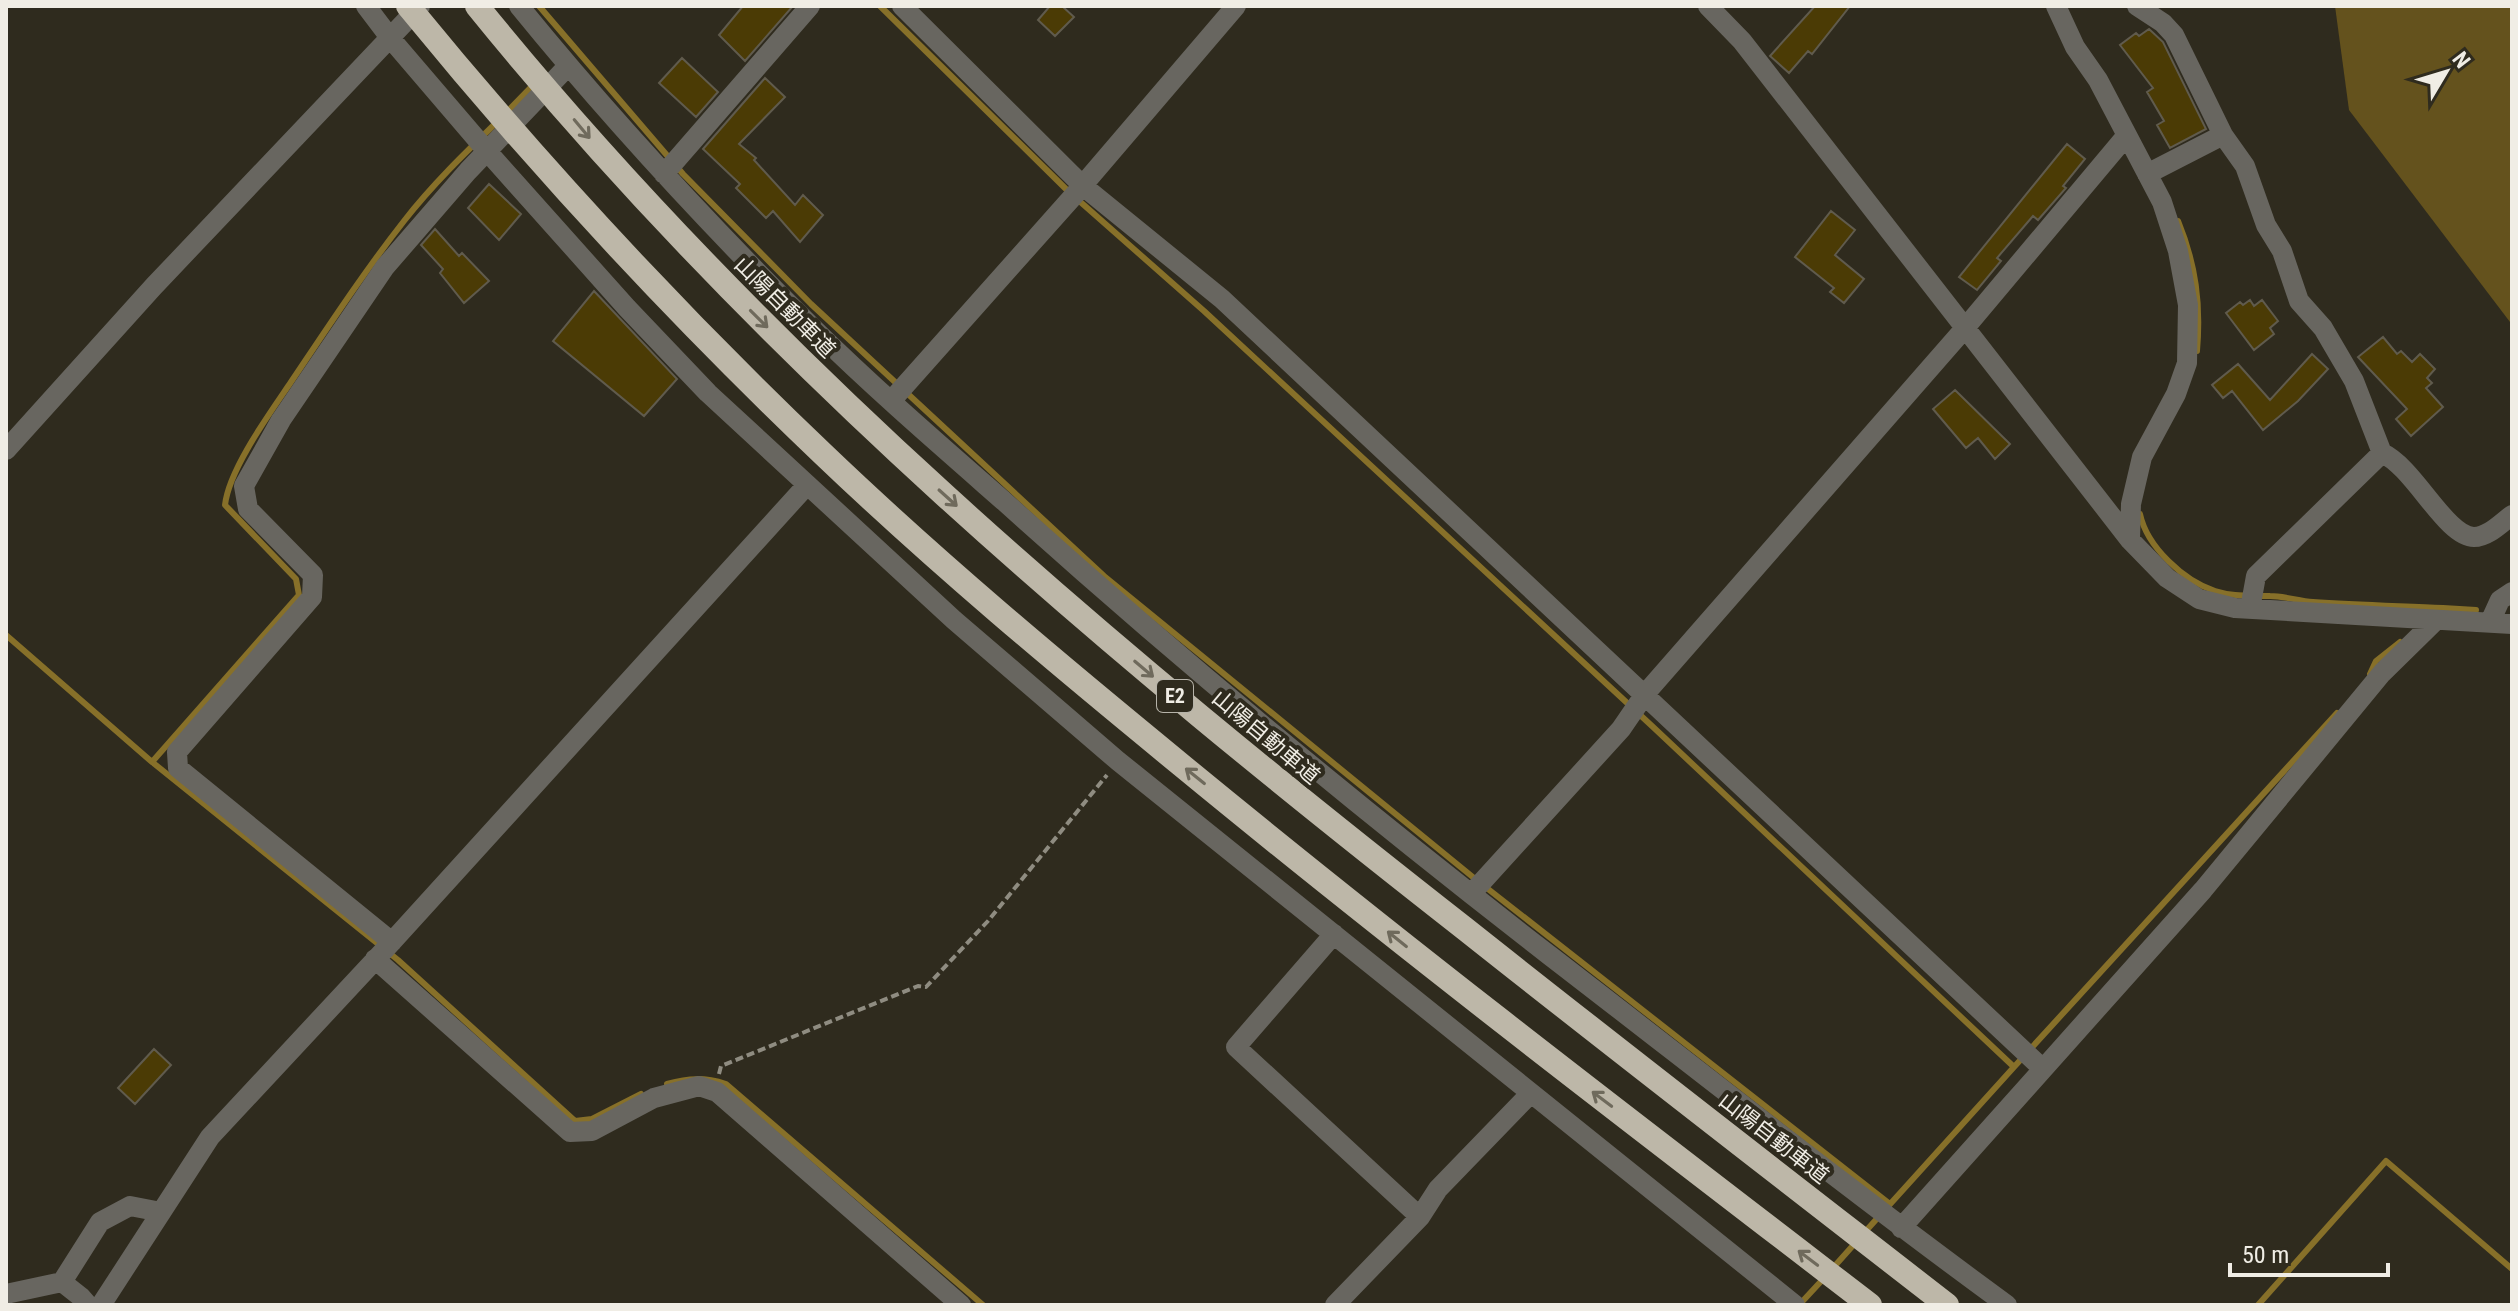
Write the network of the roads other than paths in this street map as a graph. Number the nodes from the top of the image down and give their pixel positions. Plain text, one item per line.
1 (366, 6) edge
2 (408, 6) edge
3 (420, 6) edge
4 (477, 6) edge
5 (519, 6) edge
6 (810, 6) edge
7 (902, 6) edge
8 (1236, 6) edge
9 (1708, 6) edge
10 (2056, 6) edge
11 (2137, 6) edge
12 (391, 39) junction
13 (563, 60) junction
14 (2127, 135) junction
15 (2223, 135) junction
16 (480, 142) junction
17 (670, 167) junction
18 (2153, 172) junction
19 (1077, 193) junction
20 (1965, 328) junction
21 (898, 393) junction
22 (6, 450) edge
23 (2382, 453) junction
24 (807, 485) junction
25 (2512, 515) edge
26 (2130, 540) junction
27 (2512, 592) edge
28 (2251, 602) junction
29 (2436, 620) junction
30 (2490, 622) junction
31 (2512, 624) edge
32 (1638, 704) junction
33 (1477, 887) junction
34 (1334, 934) junction
35 (384, 950) junction
36 (2032, 1058) junction
37 (1531, 1093) junction
38 (161, 1212) junction
39 (1420, 1217) junction
40 (1896, 1224) junction
41 (62, 1282) junction
42 (6, 1294) edge
43 (1791, 1302) edge
44 (88, 1305) edge
45 (101, 1305) edge
46 (961, 1305) edge
47 (1335, 1305) edge
48 (1870, 1305) edge
49 (1947, 1305) edge
50 (2007, 1305) edge

1 - 12 street
48 -> 2 highway, E2, bridge
3 - 12 street
4 -> 49 highway, 山陽自動車道 / E2, bridge
5 - 13 street
6 - 17 street
7 - 19 street
8 - 19 street
9 - 20 street
10 - 14 street
11 - 15 street
12 - 16 street
12 - 22 street
13 - 16 street
13 - 17 street
14 - 18 street
14 - 20 street
15 - 18 street
15 - 23 street
16 - 24 street
16 - 35 street
17 - 21 street
18 - 26 street
19 - 21 street
19 - 32 street
20 - 26 street
20 - 32 street
21 - 33 street
23 - 25 street
23 - 28 street
24 - 34 street
24 - 35 street
26 - 28 street
27 - 30 street
28 - 29 street
29 - 30 street
29 - 36 street
30 - 31 street
32 - 33 street
32 - 36 street
33 - 40 street
34 - 37 street
34 - 39 street
35 - 38 street
35 - 46 street
36 - 40 street
37 - 39 street
37 - 43 street
38 - 41 street
38 - 45 street
39 - 47 street
40 - 50 street
41 - 42 street
41 - 44 street

